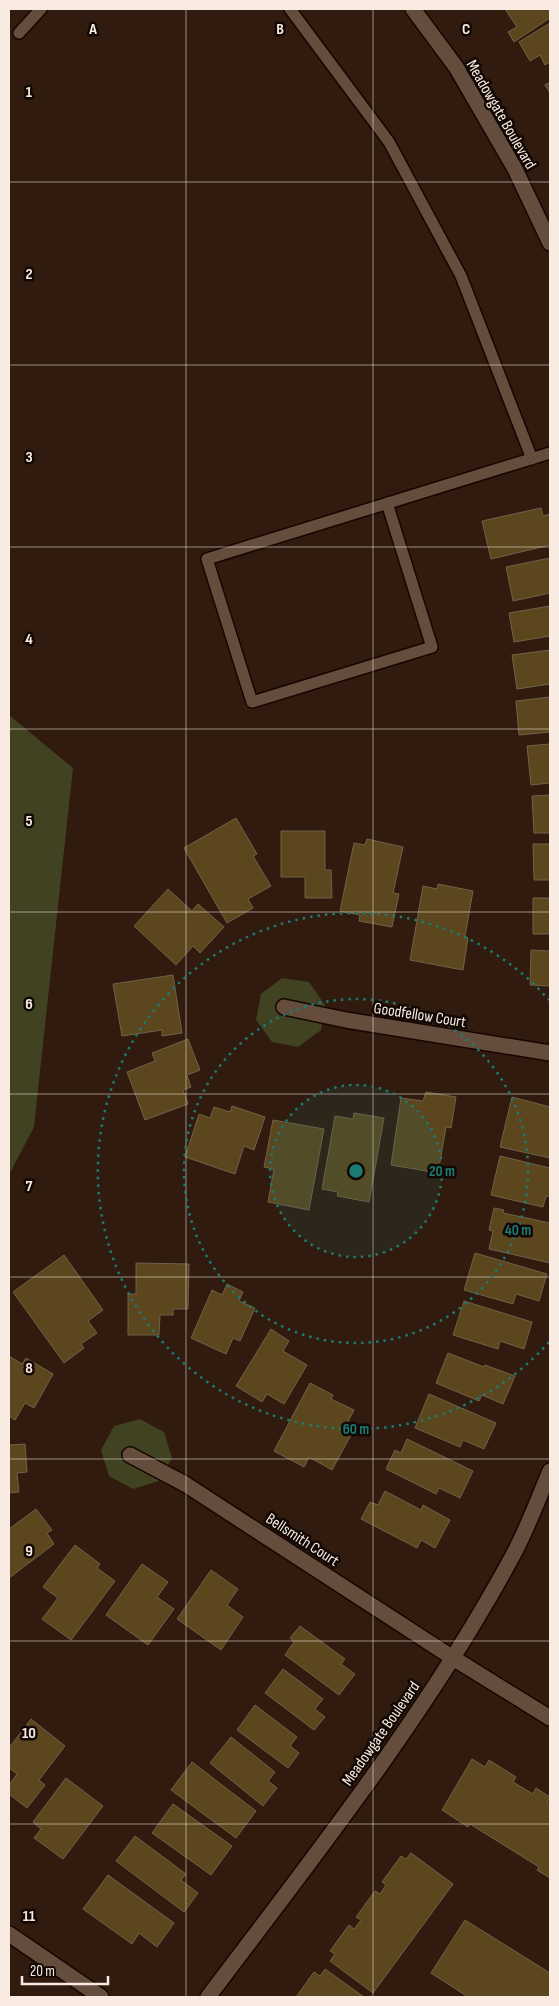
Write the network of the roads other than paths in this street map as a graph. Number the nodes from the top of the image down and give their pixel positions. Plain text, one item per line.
1 (41, 9) edge
2 (290, 9) edge
3 (413, 9) edge
4 (19, 34) dead end
5 (550, 243) edge
6 (550, 453) edge
7 (532, 459) junction
8 (387, 503) junction
9 (284, 1007) dead end
10 (550, 1053) edge
11 (130, 1455) dead end
12 (550, 1471) edge
13 (453, 1658) junction
14 (550, 1718) edge
15 (9, 1934) edge
16 (101, 1997) edge
17 (208, 1997) edge

1 - 4 lane
2 - 7 lane
3 - 5 street, Meadowgate Boulevard
6 - 7 lane
7 - 8 lane
8 - 8 lane
9 - 10 street, Goodfellow Court
11 - 13 street, Bellsmith Court
12 - 13 street, Meadowgate Boulevard
13 - 14 street, Bellsmith Court
13 - 17 street, Meadowgate Boulevard
15 - 16 street

